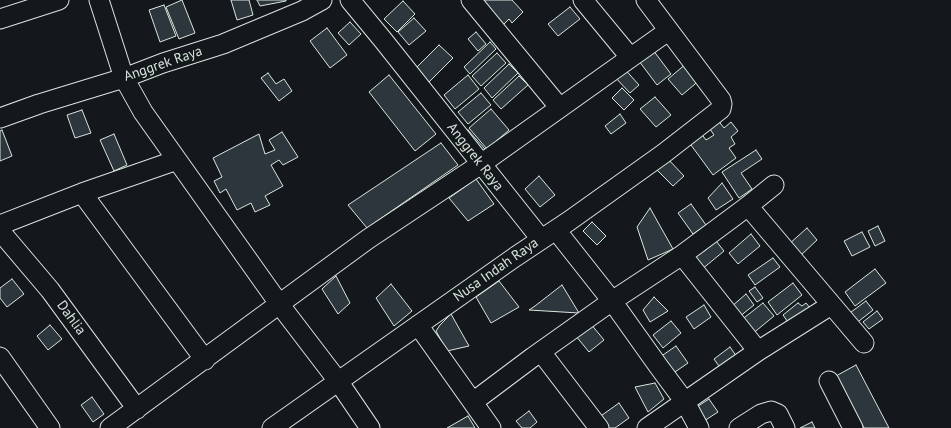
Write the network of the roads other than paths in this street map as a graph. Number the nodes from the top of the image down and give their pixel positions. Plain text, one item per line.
1 (59, 0) edge
2 (99, 0) edge
3 (322, 0) edge
4 (350, 0) edge
5 (471, 0) edge
6 (583, 0) edge
7 (646, 0) edge
8 (298, 6) edge
9 (0, 19) edge
10 (668, 30) junction
11 (630, 57) junction
12 (124, 78) junction
13 (560, 108) junction
14 (0, 118) edge
15 (177, 160) junction
16 (481, 164) junction
17 (774, 185) dead end
18 (82, 193) junction
19 (748, 206) junction
20 (0, 225) edge
21 (0, 231) edge
22 (549, 235) junction
23 (682, 255) junction
24 (612, 301) junction
25 (280, 305) junction
26 (831, 305) junction
27 (418, 325) junction
28 (864, 343) dead end
29 (758, 351) junction
30 (541, 352) junction
31 (0, 357) edge
32 (205, 360) junction
33 (338, 381) junction
34 (829, 381) dead end
35 (473, 402) junction
36 (685, 402) junction
37 (137, 408) junction
38 (50, 428) edge
39 (110, 428) edge
40 (272, 428) edge
41 (370, 428) edge
42 (492, 428) edge
43 (599, 428) edge
44 (647, 428) edge
45 (699, 428) edge
46 (739, 428) edge
47 (785, 428) edge
48 (853, 428) edge

1 - 9 street
2 - 12 street
3 - 8 street, Anggrek Raya
4 - 16 street, Anggrek Raya
5 - 13 street
6 - 11 street
7 - 10 street
8 - 12 street, Anggrek Raya
10 - 11 street
10 - 22 street, Nusa Indah Raya
11 - 13 street
12 - 14 street, Anggrek Raya
12 - 15 street
13 - 16 street
15 - 18 street
15 - 25 street
16 - 22 street, Anggrek Raya
16 - 25 street
17 - 19 street
18 - 20 street
18 - 32 street
19 - 23 street
19 - 26 street
21 - 37 street, Dahlia
22 - 24 street, Anggrek Raya
22 - 27 street, Nusa Indah Raya
23 - 24 street
23 - 29 street
24 - 30 street
24 - 36 street, Anggrek Raya
25 - 32 street
25 - 33 street
26 - 28 street
26 - 29 street
27 - 33 street, Nusa Indah Raya
27 - 35 street
29 - 36 street
30 - 35 street
30 - 43 street
31 - 38 street
32 - 37 street
33 - 40 street, Nusa Indah Raya
33 - 41 street
34 - 48 street
35 - 42 street
36 - 44 street
36 - 45 street, Anggrek Raya
37 - 39 street
46 - 47 street

